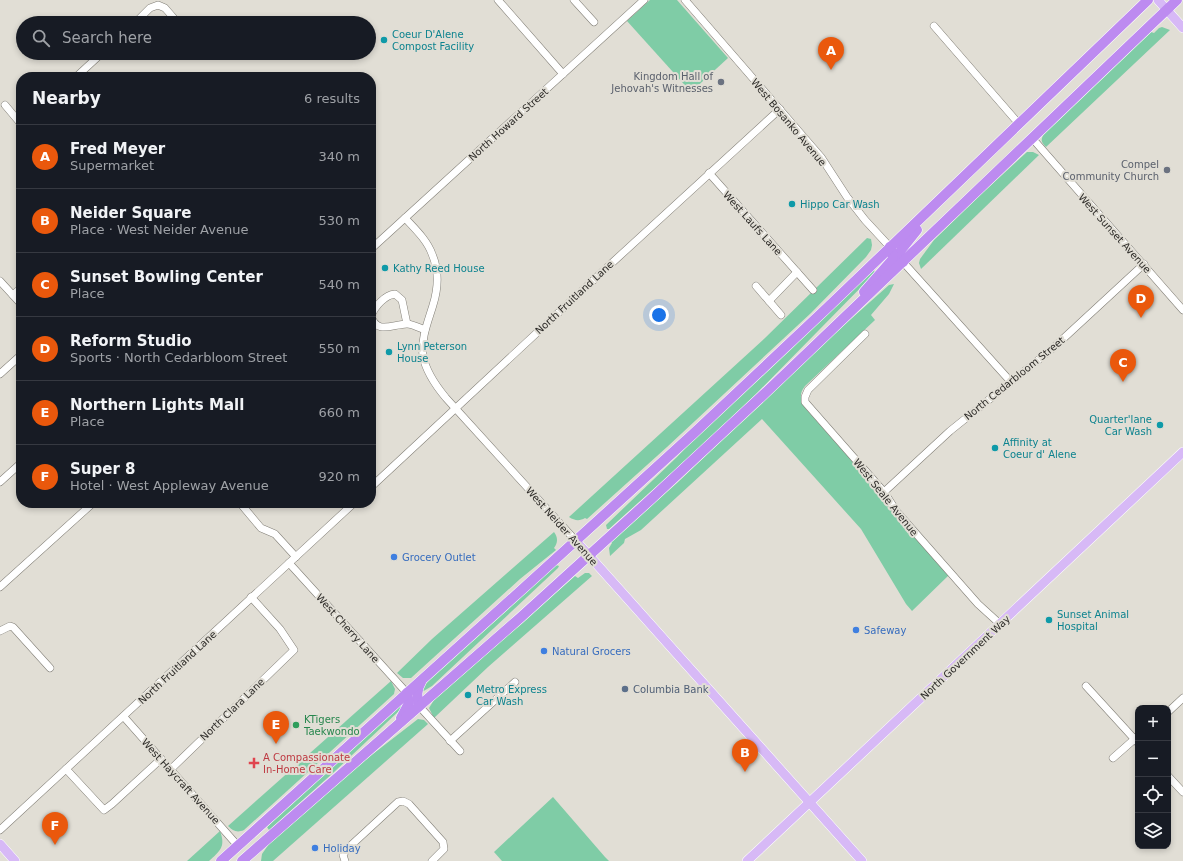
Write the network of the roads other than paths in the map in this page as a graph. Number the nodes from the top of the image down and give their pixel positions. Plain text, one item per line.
1 (498, 0) edge
2 (644, 0) edge
3 (684, 0) edge
4 (1148, 0) edge
5 (1158, 0) edge
6 (1177, 0) edge
7 (579, 2) edge
8 (1167, 10) junction
9 (142, 16) edge
10 (172, 16) edge
11 (594, 22) dead end
12 (934, 26) dead end
13 (1183, 28) edge
14 (94, 60) edge
15 (81, 72) edge
16 (563, 74) junction
17 (5, 105) dead end
18 (780, 109) junction
19 (16, 118) edge
20 (1019, 124) junction
21 (1032, 138) junction
22 (709, 173) junction
23 (941, 198) junction
24 (405, 218) junction
25 (376, 244) edge
26 (890, 247) junction
27 (903, 262) junction
28 (1144, 264) junction
29 (797, 272) junction
30 (0, 281) edge
31 (756, 286) dead end
32 (813, 290) dead end
33 (16, 292) edge
34 (13, 295) junction
35 (16, 298) edge
36 (769, 301) junction
37 (858, 305) junction
38 (376, 308) edge
39 (1183, 310) edge
40 (781, 315) dead end
41 (407, 324) junction
42 (376, 325) edge
43 (425, 330) junction
44 (865, 334) dead end
45 (16, 360) edge
46 (0, 374) edge
47 (1011, 382) junction
48 (456, 409) junction
49 (1183, 452) edge
50 (16, 468) edge
51 (0, 482) edge
52 (376, 482) edge
53 (884, 492) junction
54 (87, 508) edge
55 (244, 508) edge
56 (349, 508) edge
57 (576, 541) junction
58 (589, 555) junction
59 (296, 557) junction
60 (289, 563) junction
61 (0, 587) edge
62 (251, 597) junction
63 (1000, 624) junction
64 (0, 631) edge
65 (50, 668) dead end
66 (425, 677) junction
67 (515, 682) dead end
68 (1086, 686) dead end
69 (407, 693) junction
70 (1183, 698) edge
71 (419, 706) junction
72 (1171, 709) edge
73 (124, 717) junction
74 (397, 725) junction
75 (1135, 737) edge
76 (450, 741) junction
77 (1135, 741) edge
78 (460, 751) dead end
79 (1113, 758) dead end
80 (161, 759) junction
81 (66, 769) junction
82 (171, 769) junction
83 (1169, 777) edge
84 (1183, 792) edge
85 (810, 802) junction
86 (259, 827) junction
87 (0, 830) edge
88 (0, 844) edge
89 (238, 846) junction
90 (247, 859) edge
91 (16, 861) edge
92 (221, 861) edge
93 (236, 861) edge
94 (345, 861) edge
95 (432, 861) edge
96 (747, 861) edge
97 (862, 861) edge

1 - 16 street
2 - 16 street, North Howard Street
3 - 18 street, West Bosanko Avenue
4 - 20 highway
5 - 8 main road
6 - 8 highway
7 - 11 street
8 - 13 main road
8 - 21 highway
9 - 10 street
12 - 20 street
14 - 15 street
16 - 24 street, North Howard Street
17 - 19 street
18 - 22 street, North Fruitland Lane
18 - 26 street, West Bosanko Avenue
20 - 23 highway
21 - 27 highway
21 - 28 street, West Sunset Avenue
22 - 29 street, West Laufs Lane
22 - 48 street, North Fruitland Lane
23 - 26 highway
23 - 27 highway
24 - 25 street, North Howard Street
24 - 43 street, West Neider Avenue
26 - 37 highway
26 - 57 highway
27 - 37 highway
27 - 47 street
28 - 39 street, West Sunset Avenue
28 - 47 street, North Cedarbloom Street
29 - 32 street, West Laufs Lane
29 - 36 street
30 - 34 street
31 - 36 street
33 - 34 street
34 - 35 street
36 - 40 street
37 - 58 highway
38 - 41 street
41 - 42 street
41 - 43 street
43 - 48 street, West Neider Avenue
44 - 53 street, West Seale Avenue
45 - 46 street
47 - 53 street, North Cedarbloom Street
48 - 52 street, North Fruitland Lane
48 - 57 street, West Neider Avenue
49 - 63 main road, North Government Way
50 - 51 street
53 - 63 street, West Seale Avenue
54 - 61 street
55 - 59 street
56 - 59 street, North Fruitland Lane
57 - 58 main road, West Neider Avenue
57 - 66 highway
58 - 71 highway
58 - 85 main road, West Neider Avenue
59 - 60 street, North Fruitland Lane
60 - 62 street, North Fruitland Lane
60 - 69 street, West Cherry Lane
62 - 73 street, North Fruitland Lane
62 - 82 street, North Clara Lane
63 - 85 main road, North Government Way
64 - 65 street
66 - 69 highway
66 - 71 highway
67 - 76 street
68 - 75 street
69 - 74 highway
69 - 86 highway
70 - 72 street
71 - 74 highway
71 - 76 street
73 - 80 street, West Haycraft Avenue
73 - 81 street, North Fruitland Lane
74 - 90 highway
76 - 78 street
77 - 79 street
80 - 81 street
80 - 82 street, West Haycraft Avenue
81 - 87 street, North Fruitland Lane
82 - 89 street, West Haycraft Avenue
83 - 84 street
85 - 96 main road, North Government Way
85 - 97 main road, West Neider Avenue
86 - 89 highway
86 - 90 highway
88 - 91 main road
89 - 92 highway
89 - 93 highway
94 - 95 street

